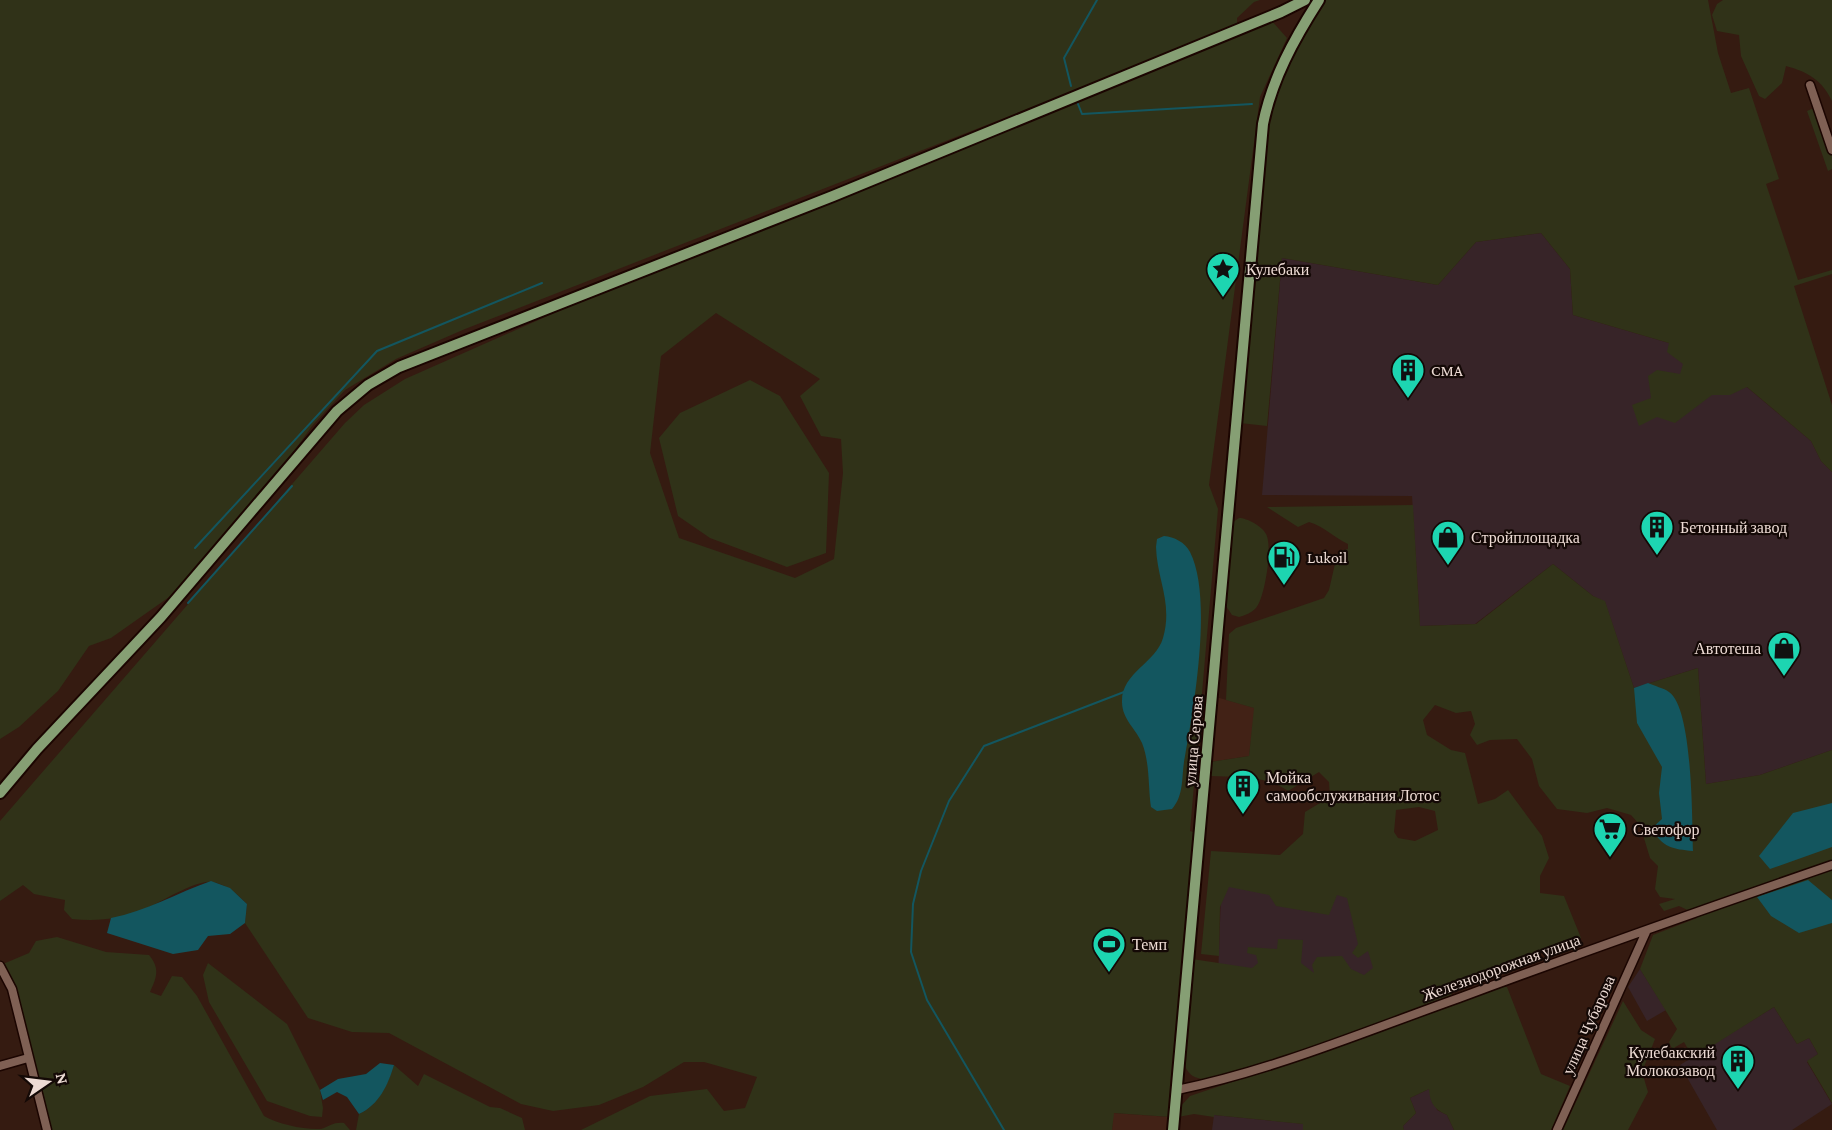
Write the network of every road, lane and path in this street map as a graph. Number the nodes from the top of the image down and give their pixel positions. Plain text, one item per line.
1 (1305, 0) edge
2 (1319, 0) edge
3 (1281, 12) junction
4 (1299, 31) junction
5 (1810, 85) dead end
6 (1832, 150) edge
7 (0, 793) edge
8 (1832, 865) edge
9 (1646, 932) junction
10 (1, 966) edge
11 (28, 1058) junction
12 (0, 1066) edge
13 (1178, 1090) junction
14 (47, 1130) edge
15 (1173, 1130) edge
16 (1557, 1130) edge

1 - 3 main road
2 - 4 main road, улица Серова
3 - 4 main road
3 - 7 main road
4 - 13 main road, улица Серова
5 - 6 street
8 - 9 street, Железнодорожная улица
9 - 13 street, Железнодорожная улица
9 - 16 street, улица Чубарова
10 - 11 street
11 - 12 street
11 - 14 street
13 - 15 main road, улица Серова

